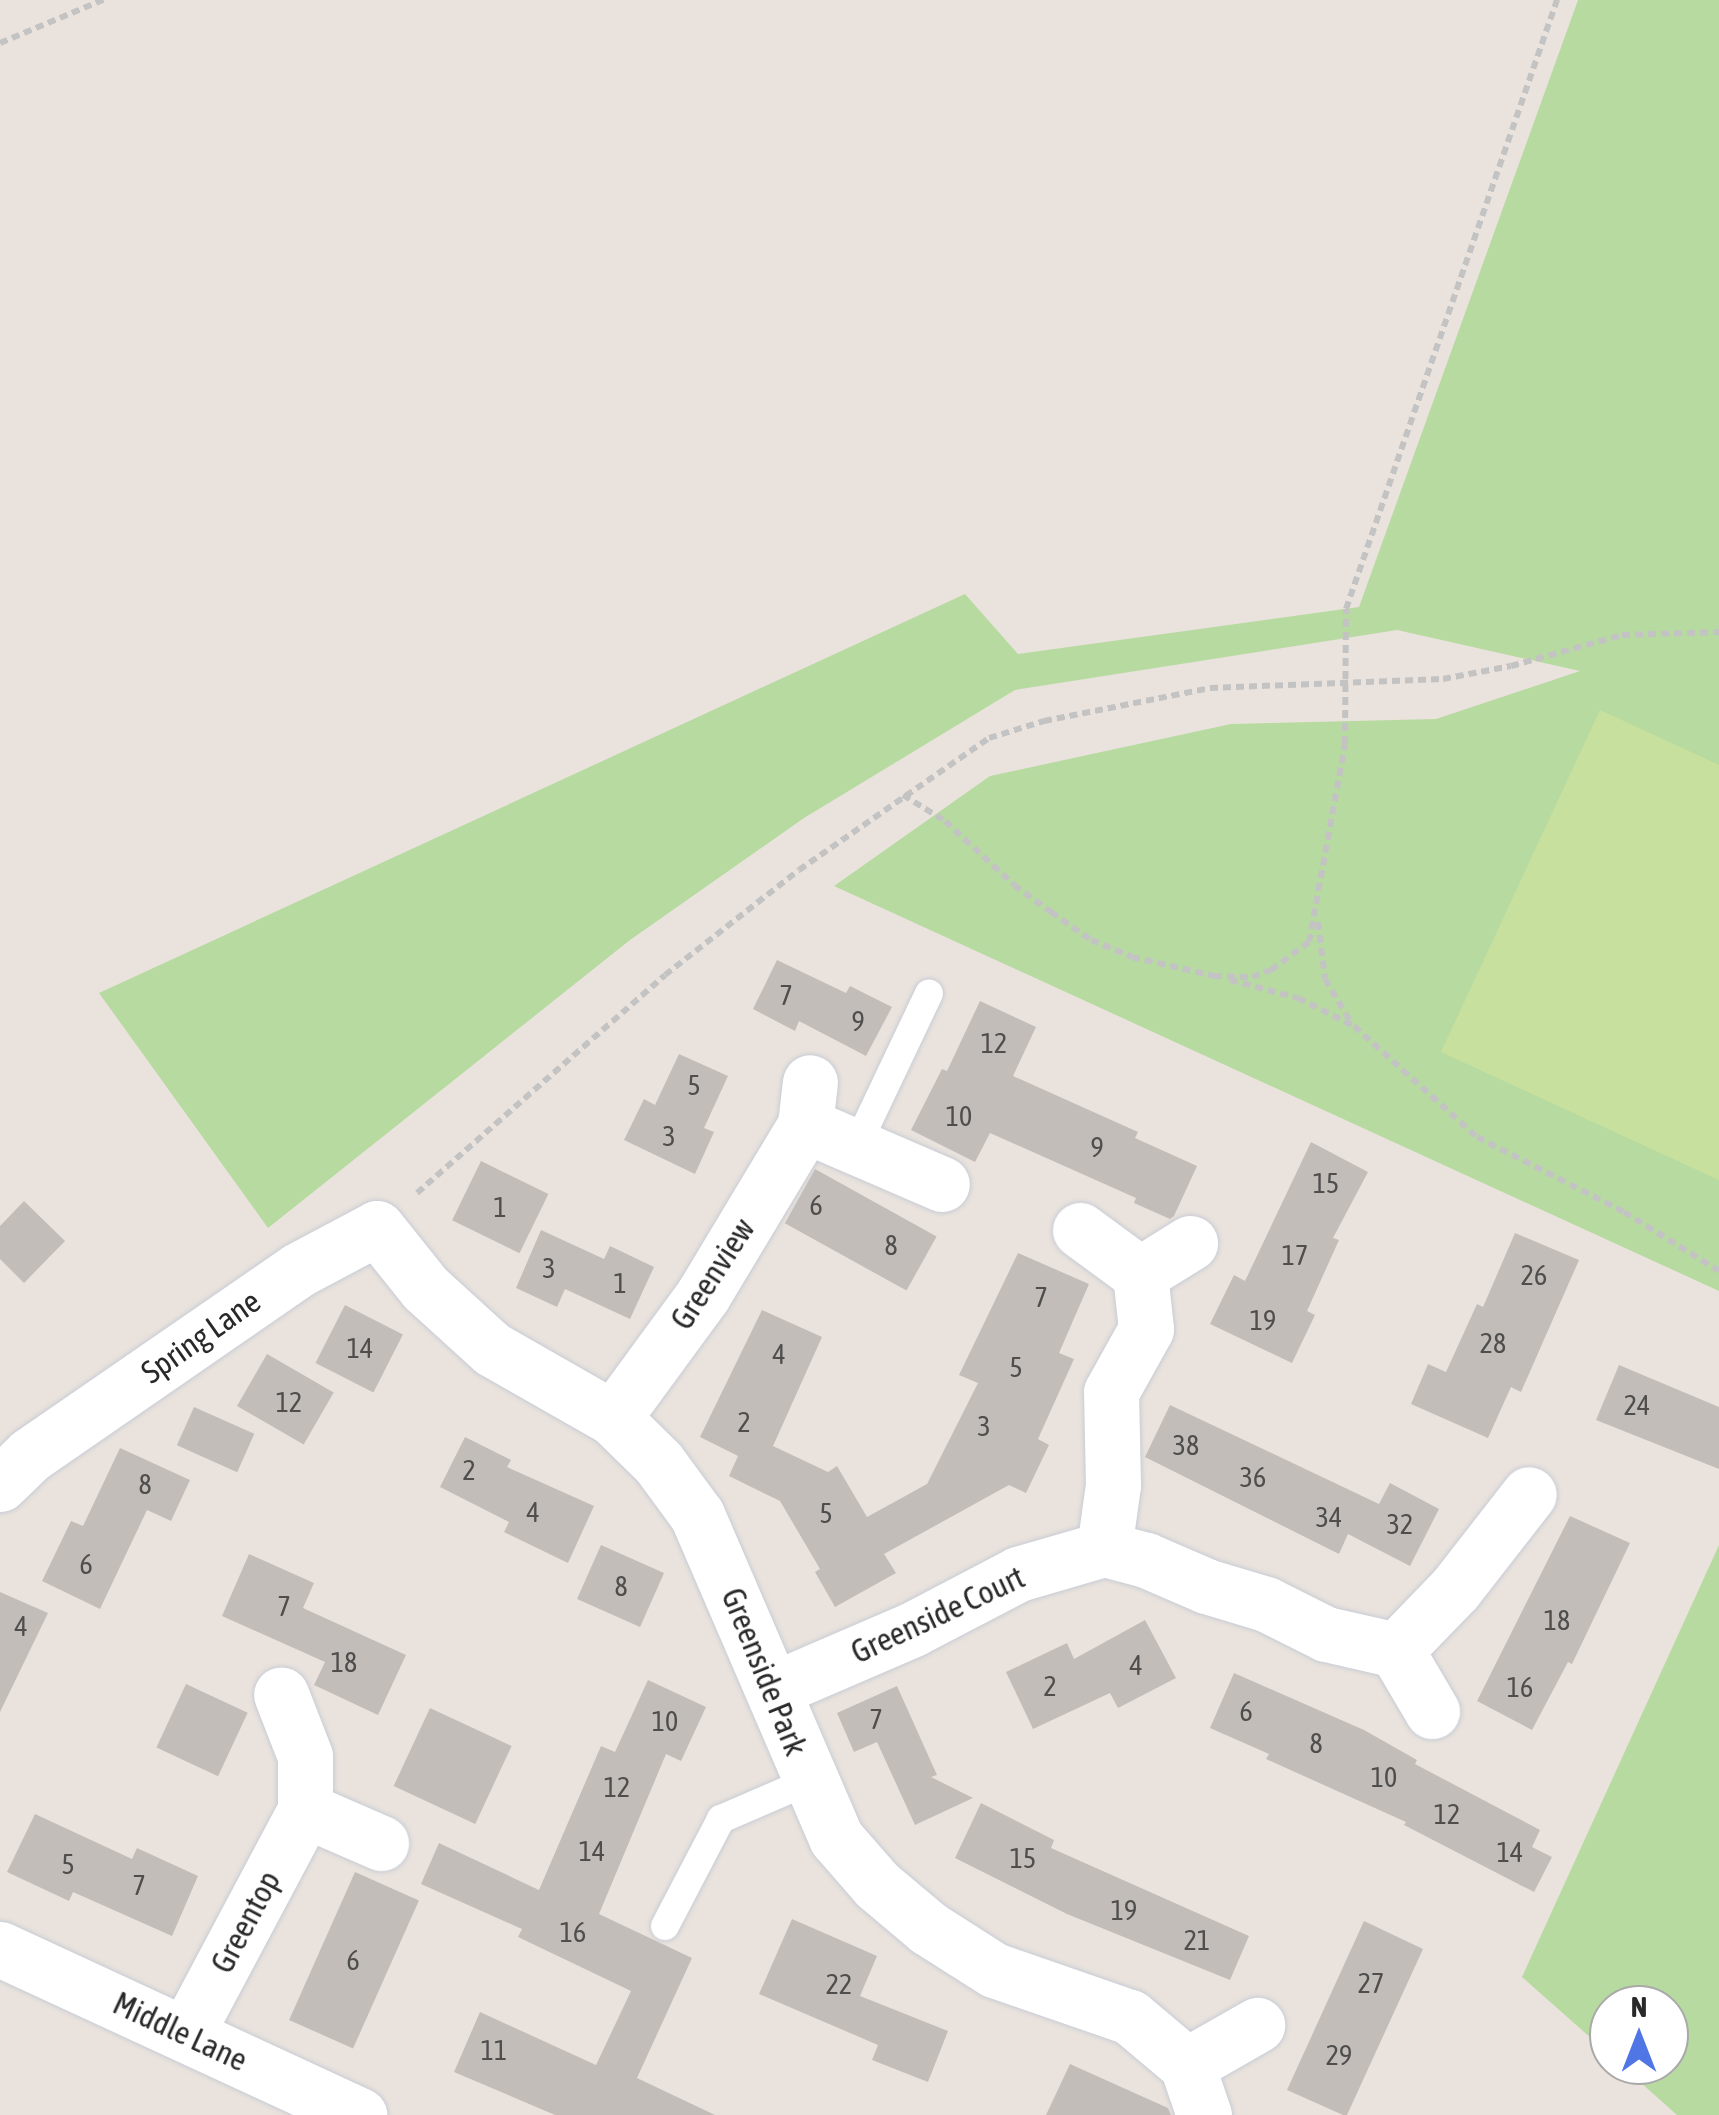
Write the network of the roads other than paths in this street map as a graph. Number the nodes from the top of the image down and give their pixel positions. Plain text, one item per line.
1 (929, 993) dead end
2 (856, 1147) junction
3 (942, 1184) dead end
4 (377, 1228) joint
5 (1080, 1230) dead end
6 (1190, 1243) dead end
7 (1140, 1274) junction
8 (612, 1418) junction
9 (10, 1468) edge
10 (1529, 1494) dead end
11 (1104, 1550) junction
12 (1396, 1650) junction
13 (774, 1689) junction
14 (280, 1694) dead end
15 (1432, 1711) dead end
16 (809, 1781) junction
17 (305, 1810) junction
18 (382, 1843) dead end
19 (664, 1926) dead end
20 (0, 1949) edge
21 (1257, 2025) dead end
22 (186, 2034) junction
23 (1196, 2090) edge
24 (360, 2115) edge

1 - 2 lane
2 - 3 street, Greenview
2 - 8 street, Greenview
4 - 8 street, Greenside Park
4 - 9 street, Spring Lane
5 - 7 street
6 - 7 street
7 - 11 street
8 - 13 street, Greenside Park
10 - 12 street
11 - 12 street
11 - 13 street, Greenside Court
12 - 15 street
13 - 16 street, Greenside Park
14 - 17 street, Greentop
16 - 19 lane
16 - 23 street, Greenside Park
17 - 18 street
17 - 22 street, Greentop
20 - 22 street, Middle Lane
21 - 23 street, Greenside Park
22 - 24 street, Middle Lane

